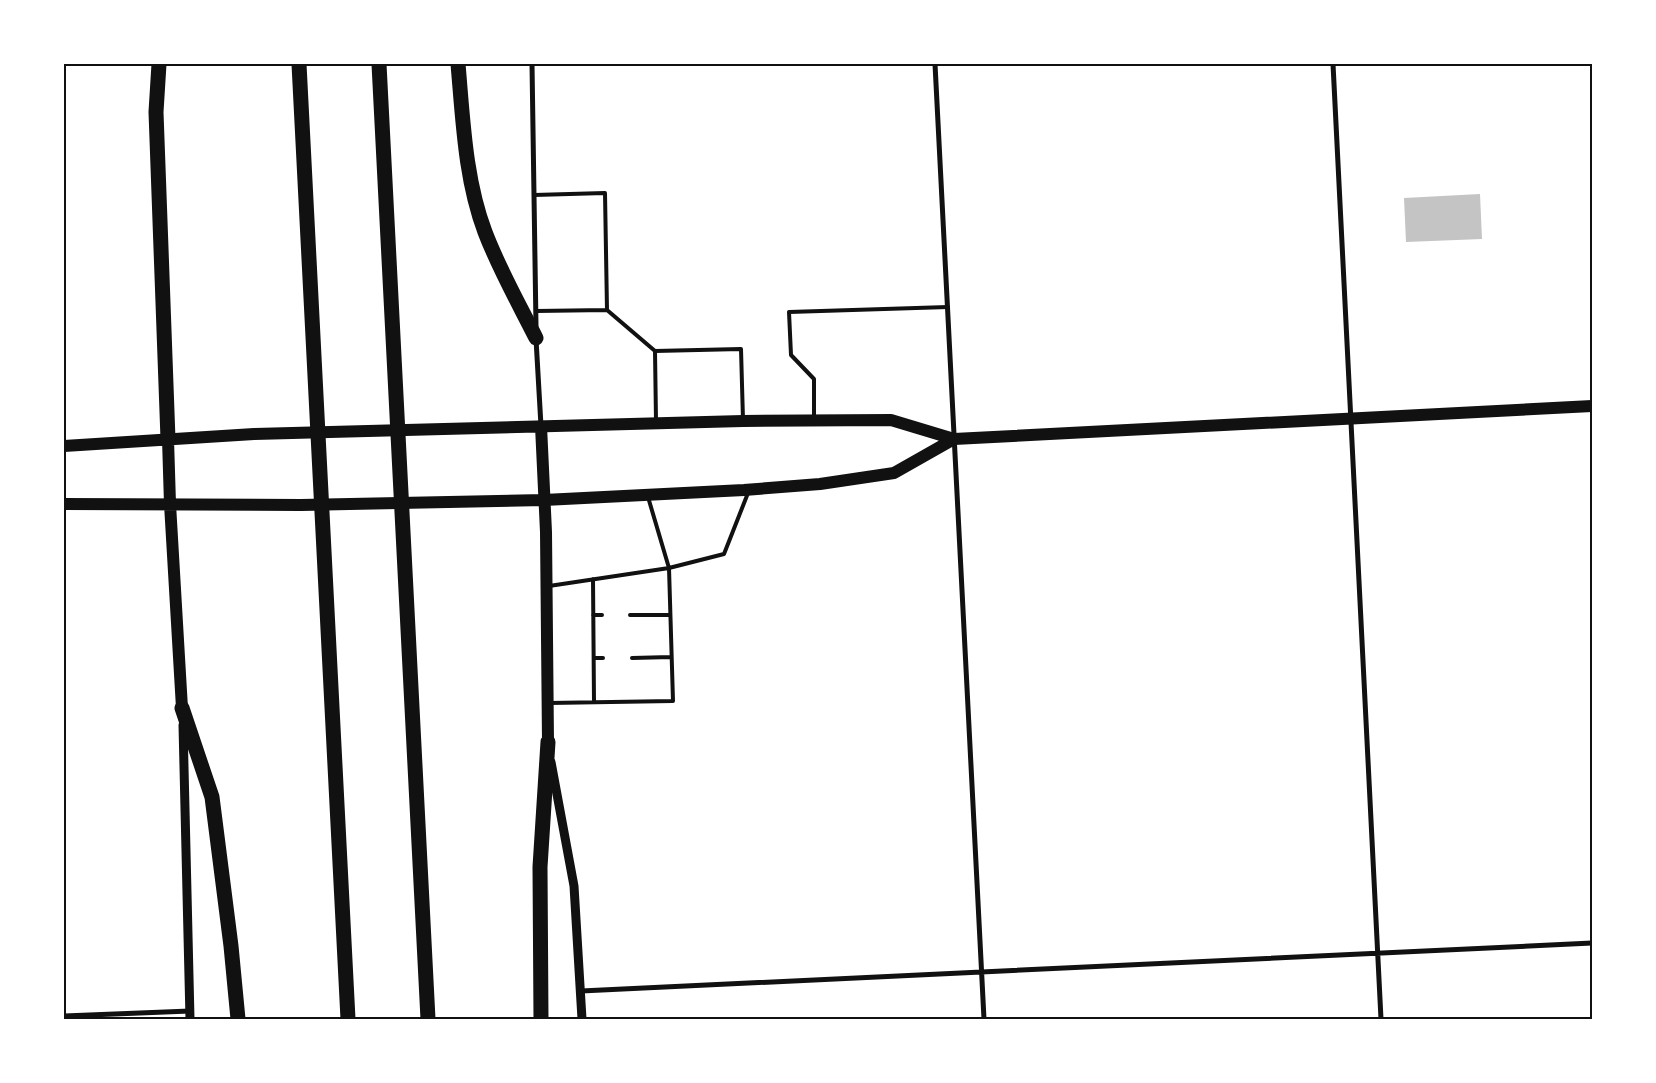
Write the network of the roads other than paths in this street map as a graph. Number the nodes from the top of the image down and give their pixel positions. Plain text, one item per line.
1 (159, 64) edge
2 (299, 64) edge
3 (379, 64) edge
4 (458, 64) edge
5 (532, 64) edge
6 (935, 64) edge
7 (1333, 64) edge
8 (534, 195) junction
9 (948, 307) junction
10 (608, 310) junction
11 (536, 311) junction
12 (536, 338) junction
13 (655, 351) junction
14 (1592, 406) edge
15 (1351, 417) junction
16 (814, 421) junction
17 (743, 422) junction
18 (656, 424) junction
19 (541, 426) junction
20 (168, 439) junction
21 (954, 439) junction
22 (64, 446) edge
23 (750, 490) junction
24 (647, 495) junction
25 (544, 500) junction
26 (64, 504) edge
27 (170, 504) junction
28 (669, 568) junction
29 (593, 579) junction
30 (547, 587) junction
31 (593, 615) junction
32 (602, 615) dead end
33 (630, 615) dead end
34 (670, 615) junction
35 (671, 657) junction
36 (594, 658) junction
37 (604, 658) dead end
38 (632, 658) dead end
39 (594, 702) junction
40 (547, 703) junction
41 (182, 708) junction
42 (548, 742) junction
43 (1592, 943) edge
44 (1378, 952) junction
45 (982, 971) junction
46 (581, 991) junction
47 (190, 1015) edge
48 (64, 1016) edge
49 (238, 1019) edge
50 (348, 1019) edge
51 (428, 1019) edge
52 (540, 1019) edge
53 (582, 1019) edge
54 (984, 1019) edge
55 (1381, 1019) edge

1 - 20 highway
2 - 50 highway
3 - 51 highway
4 - 12 highway
5 - 8 street
6 - 9 street
7 - 15 street
8 - 10 lane
8 - 11 street
9 - 16 lane
9 - 21 street
10 - 11 lane
10 - 13 lane
11 - 12 street
12 - 19 street
13 - 17 lane
13 - 18 lane
14 - 15 main road
15 - 21 main road
15 - 44 street
16 - 17 main road
16 - 21 main road
17 - 18 main road
18 - 19 main road
19 - 20 main road
19 - 25 main road
20 - 22 main road
20 - 27 main road
21 - 23 main road
21 - 45 street
23 - 24 main road
23 - 28 lane
24 - 25 main road
24 - 28 lane
25 - 27 main road
25 - 30 main road
26 - 27 main road
27 - 41 main road
28 - 29 lane
28 - 34 lane
29 - 30 lane
29 - 31 lane
30 - 40 main road
31 - 32 lane
31 - 36 lane
33 - 34 lane
34 - 35 lane
35 - 38 lane
35 - 39 lane
36 - 37 lane
36 - 39 lane
39 - 40 lane
40 - 42 main road
41 - 47 street
41 - 49 highway
42 - 46 street
42 - 52 highway
43 - 44 street
44 - 45 street
44 - 55 street
45 - 46 street
45 - 54 street
46 - 53 street
47 - 48 street

